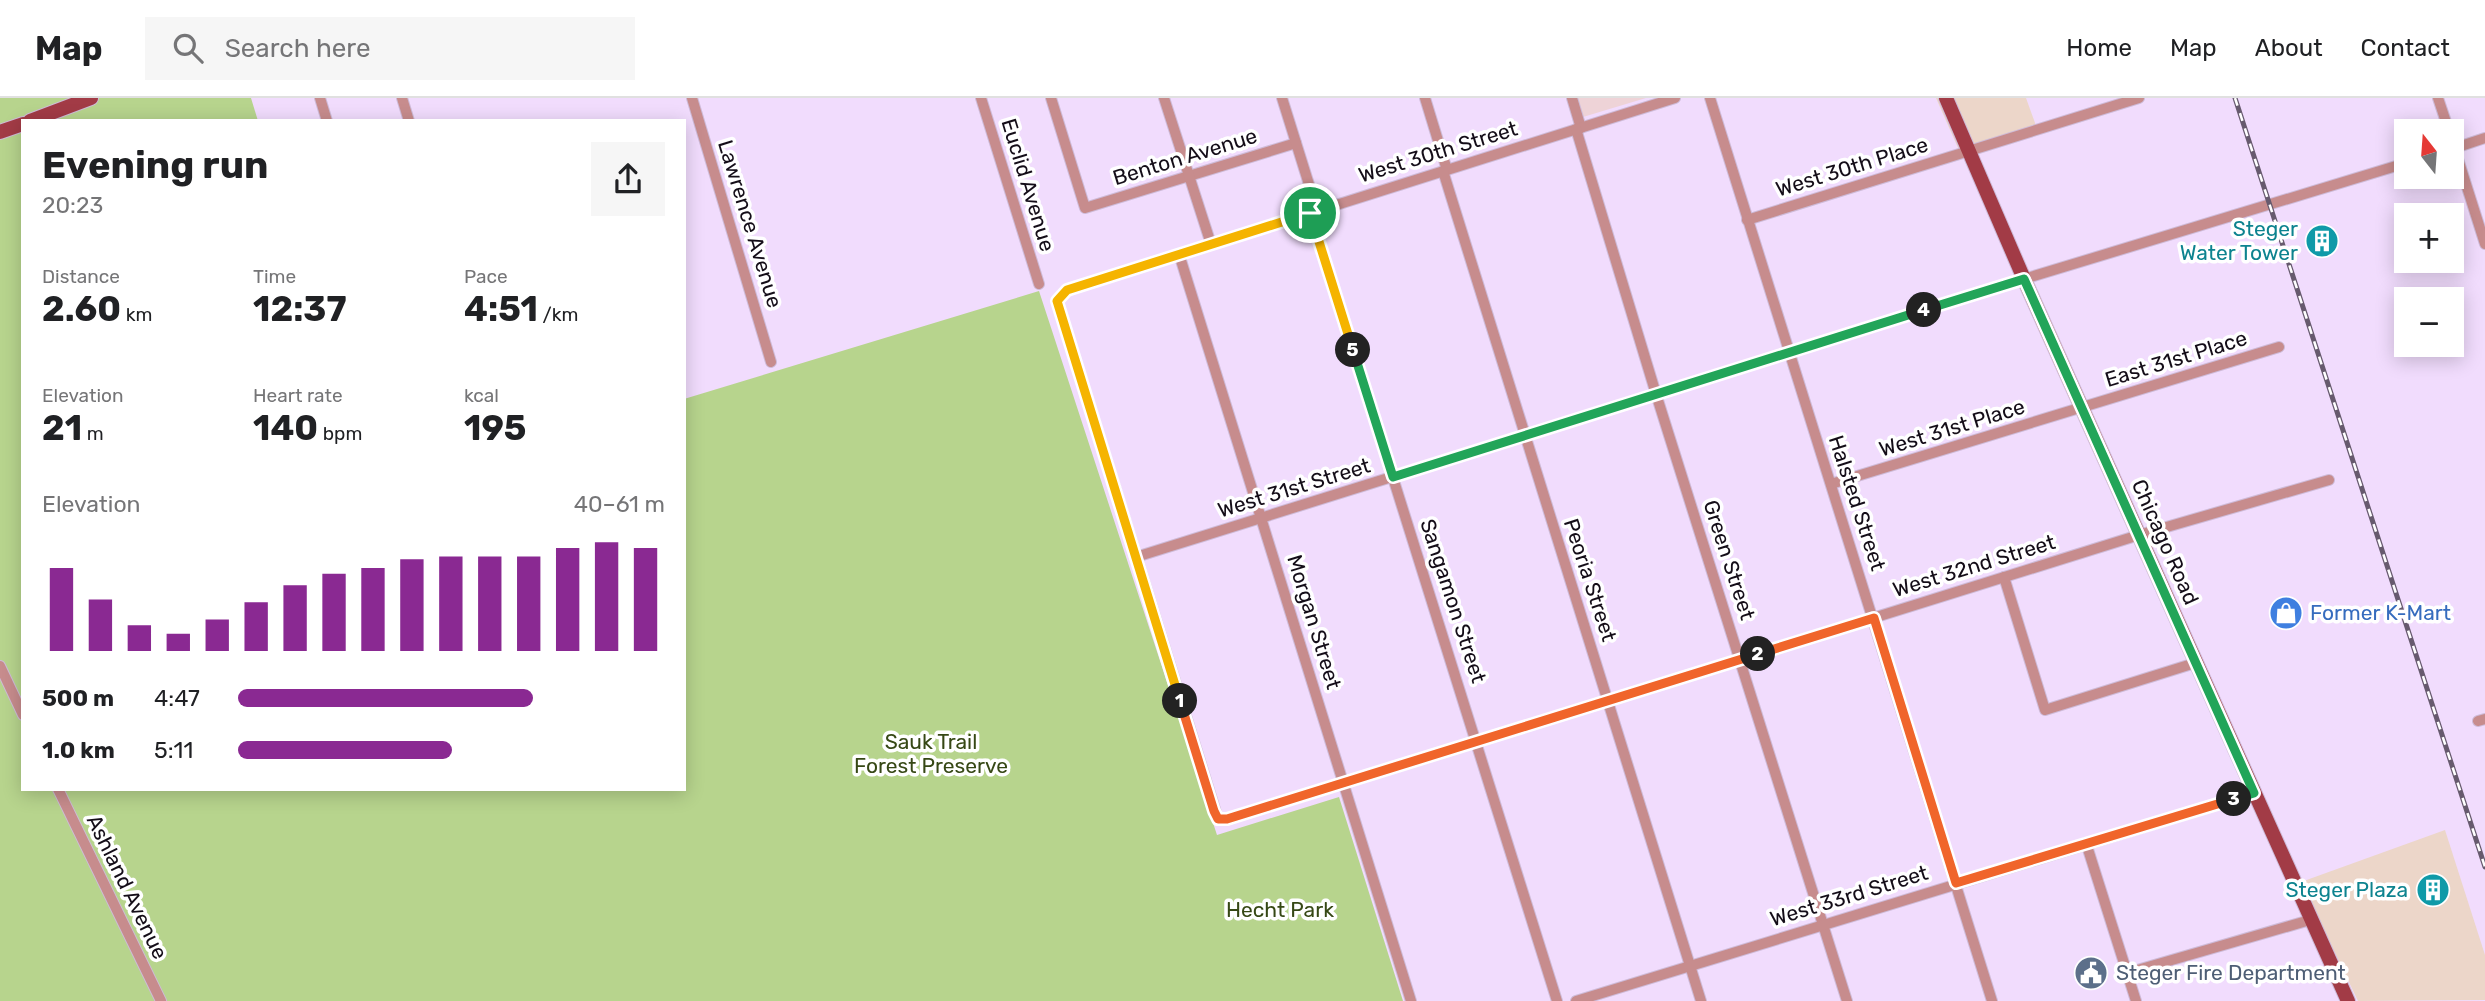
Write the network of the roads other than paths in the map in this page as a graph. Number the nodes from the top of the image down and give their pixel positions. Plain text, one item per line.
1 (91, 98) edge
2 (320, 98) edge
3 (402, 98) edge
4 (692, 98) edge
5 (981, 98) edge
6 (1051, 98) edge
7 (1164, 98) edge
8 (1282, 98) edge
9 (1425, 98) edge
10 (1572, 98) edge
11 (1675, 98) edge
12 (1710, 98) edge
13 (1946, 98) edge
14 (2139, 98) edge
15 (2438, 98) edge
16 (35, 119) edge
17 (326, 119) edge
18 (408, 119) edge
19 (2445, 119) edge
20 (21, 125) edge
21 (1579, 128) junction
22 (0, 132) edge
23 (2485, 138) edge
24 (2464, 143) edge
25 (1296, 144) junction
26 (1969, 151) junction
27 (2394, 167) edge
28 (1445, 170) junction
29 (1189, 176) junction
30 (2464, 180) edge
31 (1314, 212) junction
32 (1747, 220) junction
33 (1211, 244) junction
34 (2485, 244) edge
35 (1179, 254) junction
36 (2024, 279) junction
37 (1039, 284) dead end
38 (2279, 347) dead end
39 (1789, 352) junction
40 (771, 362) dead end
41 (1656, 394) junction
42 (2084, 408) junction
43 (1524, 436) junction
44 (1393, 477) junction
45 (2329, 480) dead end
46 (1831, 484) junction
47 (1261, 518) junction
48 (2139, 535) junction
49 (1136, 557) junction
50 (2004, 577) junction
51 (1874, 618) junction
52 (1740, 660) junction
53 (2195, 663) junction
54 (0, 666) edge
55 (1608, 701) junction
56 (21, 711) edge
57 (1478, 742) junction
58 (1344, 784) junction
59 (59, 791) edge
60 (2254, 793) junction
61 (2086, 844) junction
62 (1956, 883) junction
63 (2310, 920) junction
64 (1823, 924) junction
65 (1690, 965) junction
66 (2127, 974) junction
67 (161, 1001) edge
68 (1411, 1001) edge
69 (1557, 1001) edge
70 (1576, 1001) edge
71 (1701, 1001) edge
72 (1846, 1001) edge
73 (1992, 1001) edge
74 (2136, 1001) edge
75 (2348, 1001) edge

1 - 16 main road
2 - 17 street
3 - 18 street
4 - 40 street, Lawrence Avenue
5 - 37 street, Euclid Avenue
6 - 29 street, Benton Avenue
7 - 29 street
8 - 25 street, Sangamon Street
9 - 28 street, Peoria Street
10 - 21 street, Green Street
11 - 21 street, West 30th Street
12 - 32 street, Halsted Street
13 - 26 main road, Chicago Road
14 - 26 street, West 30th Place
15 - 19 street
20 - 22 main road
21 - 28 street, West 30th Street
21 - 41 street, Green Street
23 - 24 street
25 - 29 street, Benton Avenue
25 - 31 street, Sangamon Street
26 - 32 street, West 30th Place
26 - 36 main road, Chicago Road
27 - 36 street, West 31st Street
28 - 31 street, West 30th Street
28 - 43 street, Peoria Street
29 - 33 street
30 - 34 street
31 - 33 street, West 30th Street
31 - 44 street, Sangamon Street
32 - 39 street, Halsted Street
33 - 35 street, West 30th Street
35 - 47 street, Morgan Street
35 - 49 street, West 30th Street
36 - 39 street, West 31st Street
36 - 42 main road, Chicago Road
38 - 42 street, East 31st Place
39 - 41 street, West 31st Street
39 - 46 street, Halsted Street
41 - 43 street, West 31st Street
41 - 52 street, Green Street
42 - 46 street, West 31st Place
42 - 48 main road, Chicago Road
43 - 44 street, West 31st Street
43 - 55 street, Peoria Street
44 - 47 street, West 31st Street
44 - 57 street, Sangamon Street
45 - 48 street, West 32nd Street
46 - 51 street, Halsted Street
47 - 49 street, West 31st Street
47 - 58 street, Morgan Street
48 - 50 street, West 32nd Street
48 - 53 main road, Chicago Road
49 - 58 street, West 32nd Street
50 - 51 street, West 32nd Street
50 - 53 street
51 - 52 street, West 32nd Street
51 - 62 street, Halsted Street
52 - 55 street, West 32nd Street
52 - 64 street, Green Street
53 - 60 main road, Chicago Road
54 - 56 street
55 - 57 street, West 32nd Street
55 - 65 street, Peoria Street
57 - 58 street, West 32nd Street
57 - 69 street, Sangamon Street
58 - 68 street, Morgan Street
59 - 67 street, Ashland Avenue
60 - 61 street, West 33rd Street
60 - 63 main road, Chicago Road
61 - 62 street, West 33rd Street
61 - 66 street
62 - 64 street, West 33rd Street
62 - 73 street, Halsted Street
63 - 66 street
63 - 75 main road, Chicago Road
64 - 65 street, West 33rd Street
64 - 72 street, Green Street
65 - 70 street, West 33rd Street
65 - 71 street, Peoria Street
66 - 74 street

